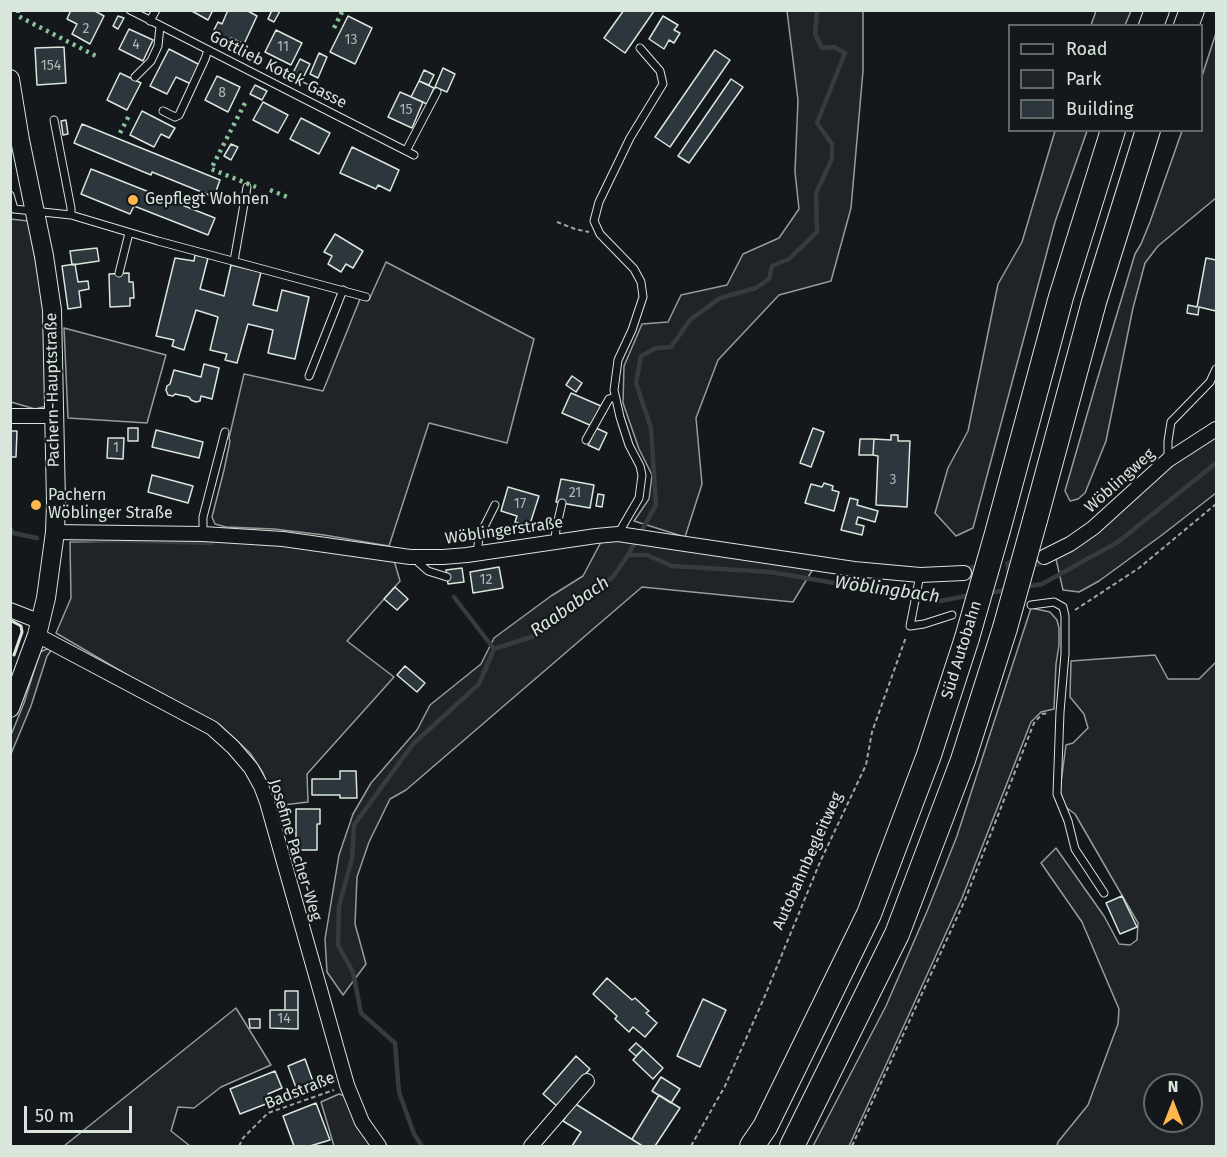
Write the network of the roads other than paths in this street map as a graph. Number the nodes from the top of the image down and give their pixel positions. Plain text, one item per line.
1 (130, 10) edge
2 (156, 10) edge
3 (150, 21) junction
4 (160, 26) junction
5 (640, 48) dead end
6 (208, 50) junction
7 (135, 77) dead end
8 (10, 79) edge
9 (437, 93) dead end
10 (163, 111) dead end
11 (54, 120) dead end
12 (1112, 132) edge
13 (1147, 132) edge
14 (406, 151) junction
15 (414, 155) dead end
16 (247, 187) dead end
17 (10, 195) edge
18 (36, 211) junction
19 (71, 215) junction
20 (129, 232) junction
21 (234, 261) junction
22 (119, 273) dead end
23 (343, 290) junction
24 (366, 297) dead end
25 (1216, 369) edge
26 (309, 376) dead end
27 (615, 397) junction
28 (10, 416) edge
29 (54, 416) junction
30 (1216, 429) edge
31 (225, 432) dead end
32 (586, 440) dead end
33 (1168, 460) junction
34 (562, 502) dead end
35 (495, 505) dead end
36 (55, 532) junction
37 (203, 534) junction
38 (623, 534) junction
39 (555, 542) junction
40 (477, 554) junction
41 (417, 556) junction
42 (1044, 558) tunnel mouth
43 (964, 573) tunnel mouth
44 (447, 577) dead end
45 (920, 578) junction
46 (1031, 604) dead end
47 (10, 610) edge
48 (952, 615) dead end
49 (39, 629) junction
50 (10, 708) edge
51 (1104, 893) dead end
52 (587, 1081) dead end
53 (380, 1146) edge
54 (531, 1146) edge
55 (752, 1146) edge
56 (792, 1146) edge

1 - 3 lane, Gottlieb Kotek-Gasse
2 - 3 lane
3 - 4 lane, Gottlieb Kotek-Gasse
4 - 6 lane, Gottlieb Kotek-Gasse
4 - 7 lane
5 - 27 lane
6 - 10 lane
6 - 14 lane, Gottlieb Kotek-Gasse
8 - 18 main road, Pachern-Hauptstraße
9 - 14 lane
11 - 19 lane
12 - 55 highway, Süd Autobahn, bridge
13 - 56 highway, Süd Autobahn, bridge
14 - 15 lane, Gottlieb Kotek-Gasse
16 - 21 lane
17 - 18 lane
18 - 19 lane
18 - 29 main road, Pachern-Hauptstraße
19 - 20 lane
20 - 21 lane
20 - 22 lane
21 - 23 lane
23 - 24 lane
23 - 26 lane
25 - 33 lane
27 - 32 lane
27 - 38 lane
28 - 29 street
29 - 36 main road, Pachern-Hauptstraße
30 - 33 street, Wöblingweg
31 - 37 lane
33 - 42 street, Wöblingweg
34 - 39 lane
35 - 40 lane
36 - 37 street, Wöblingerstraße
36 - 49 main road, Pachern-Hauptstraße
37 - 41 street, Wöblingerstraße
38 - 39 street, Wöblingerstraße
38 - 45 street, Wöblingerstraße
39 - 40 street, Wöblingerstraße
40 - 41 street, Wöblingerstraße
41 - 44 lane
43 - 45 street
45 - 48 lane
46 - 51 lane
47 - 49 street, Josefine Pacher-Weg
49 - 50 main road, Pachern-Hauptstraße
49 - 53 street, Josefine Pacher-Weg
52 - 54 street

